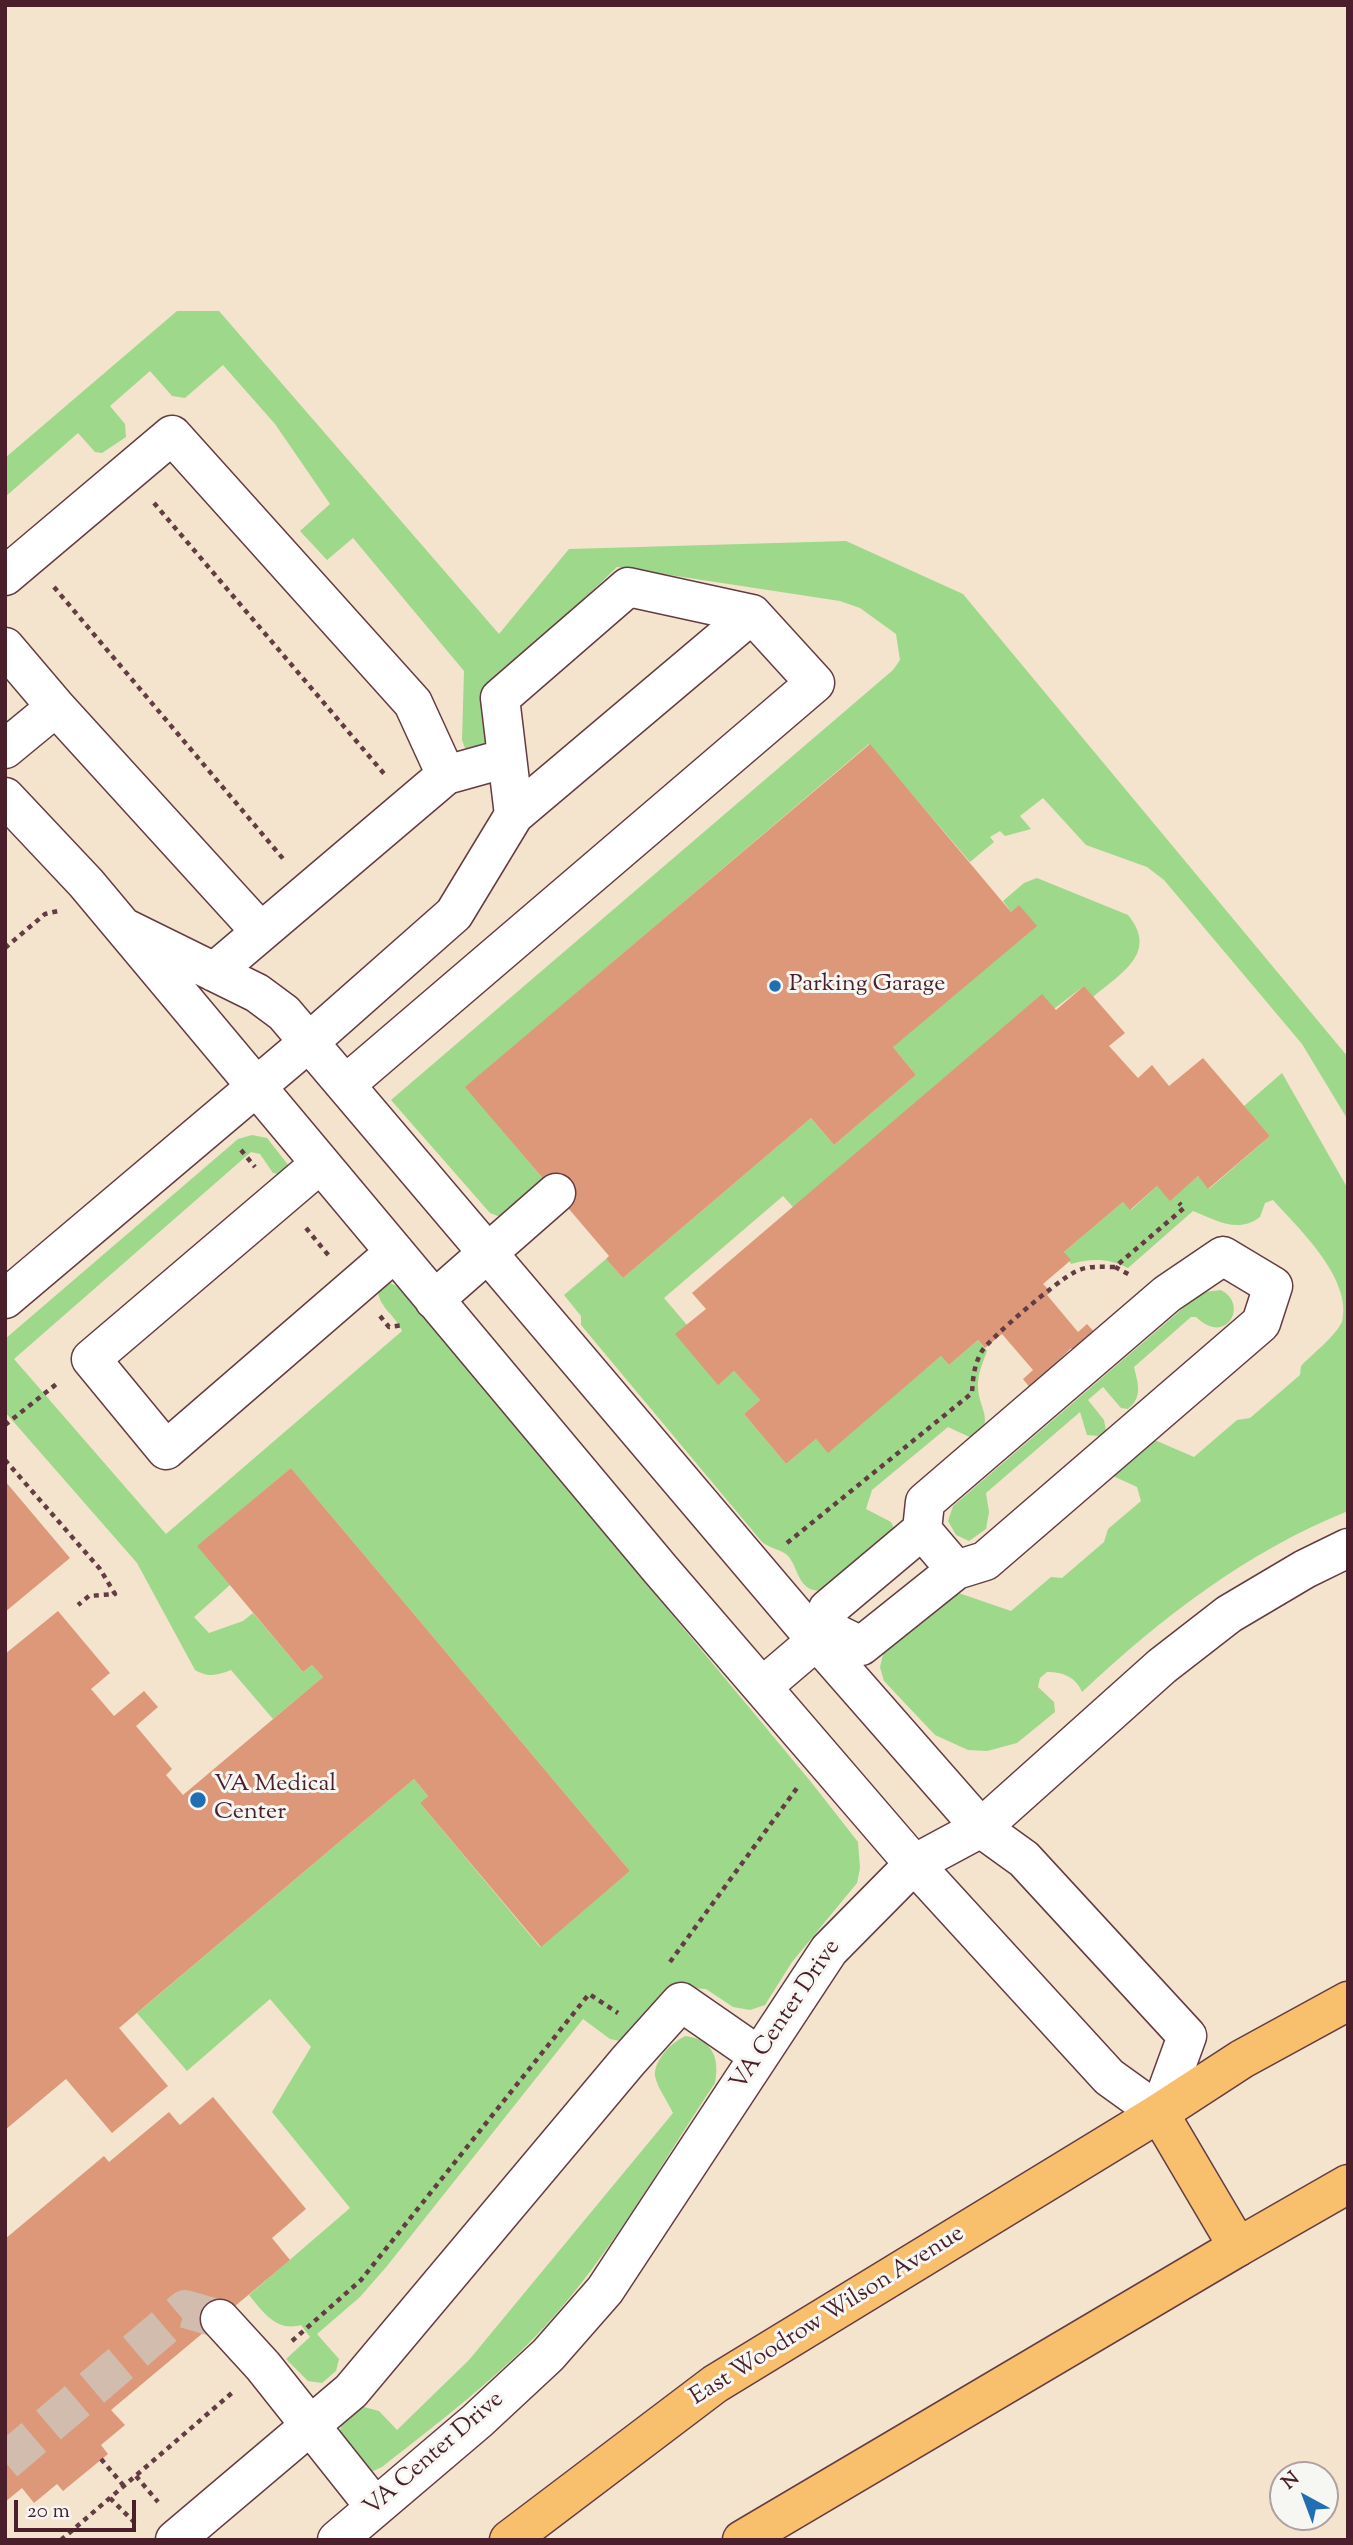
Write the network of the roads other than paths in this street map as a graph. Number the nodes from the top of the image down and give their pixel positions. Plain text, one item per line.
1 (5, 576) edge
2 (752, 614) junction
3 (5, 648) edge
4 (56, 707) junction
5 (5, 748) edge
6 (507, 758) junction
7 (446, 775) junction
8 (5, 797) edge
9 (514, 815) junction
10 (123, 927) junction
11 (261, 932) junction
12 (214, 972) junction
13 (309, 1042) junction
14 (345, 1085) junction
15 (255, 1086) junction
16 (320, 1164) junction
17 (556, 1193) dead end
18 (395, 1252) junction
19 (488, 1253) junction
20 (5, 1299) edge
21 (423, 1312) junction
22 (922, 1530) junction
23 (1348, 1548) edge
24 (956, 1570) junction
25 (823, 1636) junction
26 (762, 1686) junction
27 (981, 1828) junction
28 (914, 1864) junction
29 (1348, 2001) edge
30 (759, 2056) junction
31 (1159, 2113) junction
32 (1348, 2184) edge
33 (1238, 2247) junction
34 (220, 2319) tunnel mouth
35 (309, 2427) junction
36 (375, 2507) junction
37 (160, 2527) edge
38 (337, 2540) edge
39 (509, 2540) edge
40 (743, 2540) edge

1 - 7 street
2 - 6 street
2 - 9 street
2 - 14 street
3 - 4 street
4 - 5 street
4 - 11 street
6 - 7 street
6 - 9 street
7 - 11 street
8 - 10 street
9 - 13 street
10 - 12 street
10 - 15 street
11 - 12 street
12 - 13 street
13 - 14 street
13 - 15 street
14 - 19 street
15 - 16 street
15 - 20 street
16 - 18 street
16 - 18 street
17 - 19 street
18 - 21 street
19 - 21 street
19 - 25 street
21 - 26 street
22 - 24 street
22 - 24 street
22 - 25 street
23 - 27 street, VA Center Drive
24 - 25 street
25 - 26 street
25 - 27 street
26 - 28 street
27 - 28 street, VA Center Drive
27 - 31 street
28 - 30 street, VA Center Drive
28 - 31 street
29 - 31 main road, East Woodrow Wilson Avenue
30 - 35 street
30 - 36 street, VA Center Drive
31 - 33 main road
31 - 39 main road, East Woodrow Wilson Avenue
32 - 33 main road
33 - 40 main road
34 - 35 street
35 - 36 street
35 - 37 street
36 - 38 street, VA Center Drive

